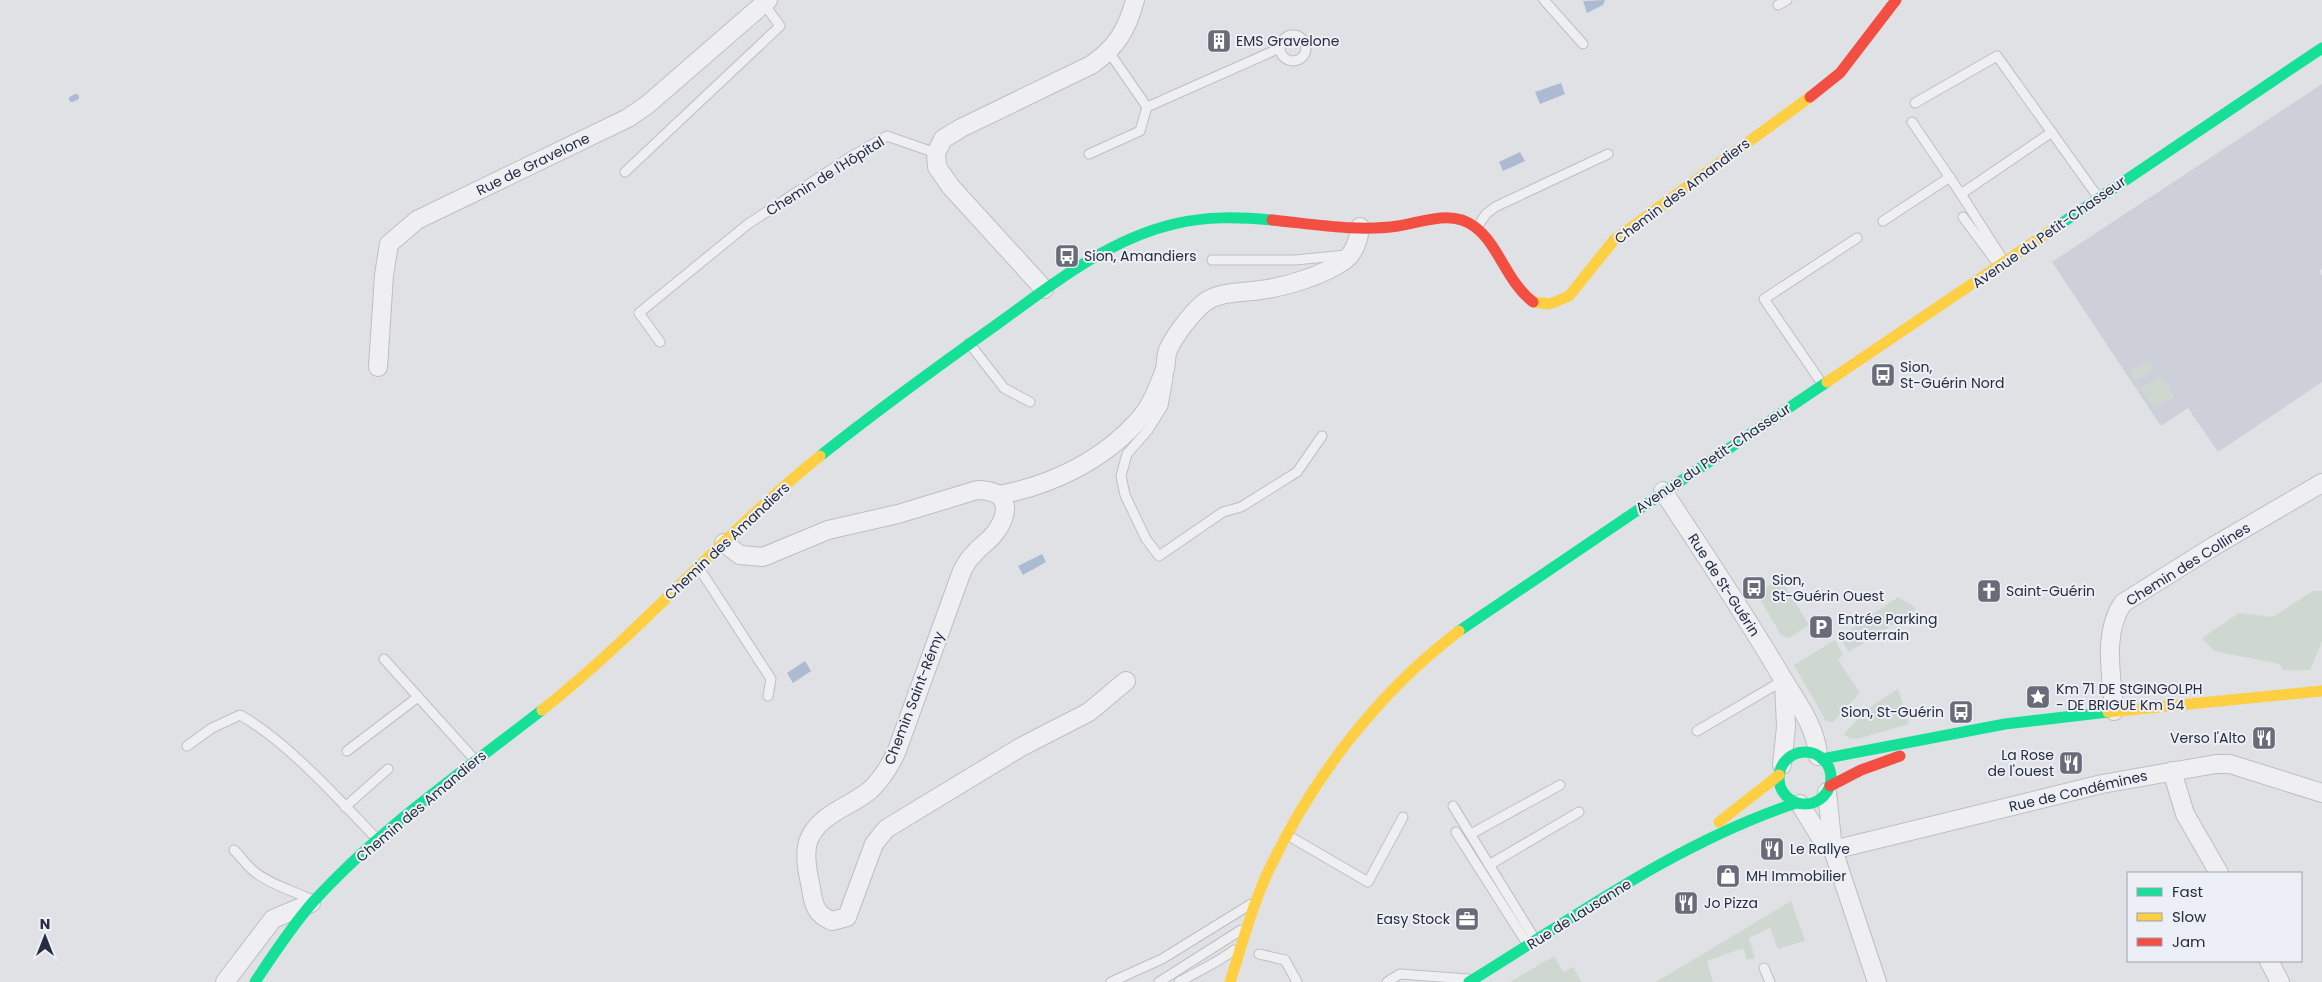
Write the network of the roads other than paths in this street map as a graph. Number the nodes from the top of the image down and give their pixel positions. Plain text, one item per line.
1 (1135, 0) edge
2 (1544, 0) edge
3 (1787, 0) edge
4 (1896, 0) edge
5 (766, 2) edge
6 (1778, 4) dead end
7 (1583, 44) dead end
8 (1280, 48) dead end
9 (2322, 48) edge
10 (1109, 52) junction
11 (1915, 103) dead end
12 (1147, 107) junction
13 (1912, 122) dead end
14 (2052, 132) junction
15 (936, 153) junction
16 (1090, 154) dead end
17 (1608, 154) dead end
18 (625, 172) dead end
19 (1950, 177) junction
20 (1961, 194) junction
21 (2099, 197) junction
22 (1963, 217) dead end
23 (1883, 221) dead end
24 (1360, 227) junction
25 (1478, 227) junction
26 (1857, 238) dead end
27 (1349, 255) junction
28 (1212, 260) dead end
29 (2003, 265) junction
30 (1044, 289) junction
31 (660, 342) dead end
32 (969, 343) junction
33 (378, 367) dead end
34 (1165, 370) junction
35 (1823, 386) junction
36 (1030, 402) dead end
37 (1322, 436) dead end
38 (2322, 483) edge
39 (1663, 491) junction
40 (999, 495) junction
41 (724, 542) junction
42 (699, 568) junction
43 (384, 659) dead end
44 (1784, 680) junction
45 (1126, 681) dead end
46 (2322, 691) edge
47 (418, 696) junction
48 (768, 696) dead end
49 (2114, 711) junction
50 (1697, 731) dead end
51 (1958, 733) junction
52 (188, 746) dead end
53 (347, 751) dead end
54 (1819, 752) junction
55 (1847, 753) junction
56 (475, 760) junction
57 (388, 769) dead end
58 (1780, 770) junction
59 (2172, 771) junction
60 (1560, 785) dead end
61 (1828, 789) junction
62 (2322, 793) edge
63 (1798, 803) junction
64 (1453, 806) dead end
65 (345, 807) junction
66 (1579, 812) dead end
67 (1404, 817) dead end
68 (1456, 832) dead end
69 (1471, 834) junction
70 (1288, 836) junction
71 (378, 841) junction
72 (1689, 847) junction
73 (234, 850) dead end
74 (1833, 850) junction
75 (1490, 865) junction
76 (2218, 872) edge
77 (314, 901) junction
78 (1256, 902) junction
79 (1248, 926) junction
80 (1532, 943) junction
81 (1243, 944) junction
82 (1259, 954) dead end
83 (2270, 962) edge
84 (1764, 968) dead end
85 (1472, 981) edge
86 (225, 982) edge
87 (255, 982) edge
88 (1111, 982) edge
89 (1159, 982) edge
90 (1179, 982) edge
91 (1230, 982) edge
92 (1240, 982) edge
93 (1297, 982) edge
94 (1387, 982) edge
95 (1770, 982) edge
96 (1877, 982) edge
97 (2280, 982) edge

1 - 10 street
2 - 7 lane
3 - 6 lane
4 - 25 street, Chemin des Amandiers
5 - 18 lane
5 - 33 street, Rue de Gravelone
8 - 12 lane
9 - 21 street, Avenue du Petit-Chasseur
10 - 12 lane
10 - 15 street
11 - 14 lane
12 - 16 lane
13 - 19 lane
14 - 20 lane
14 - 21 lane
15 - 30 street
15 - 31 lane, Chemin de l'Hôpital
17 - 25 lane
19 - 20 lane
19 - 23 lane
20 - 29 lane
21 - 29 street, Avenue du Petit-Chasseur
22 - 29 lane
24 - 25 street, Chemin des Amandiers
24 - 27 street
24 - 30 street, Chemin des Amandiers
26 - 35 lane
27 - 28 lane
27 - 34 street
29 - 35 street, Avenue du Petit-Chasseur
30 - 32 street, Chemin des Amandiers
32 - 36 lane
32 - 41 street, Chemin des Amandiers
34 - 37 lane
34 - 40 street
35 - 39 street, Avenue du Petit-Chasseur
38 - 49 street, Chemin des Collines
39 - 44 street, Rue de St-Guérin
39 - 70 street, Avenue du Petit-Chasseur
40 - 41 street
40 - 45 street, Chemin Saint-Rémy
41 - 42 street, Chemin des Amandiers
42 - 48 lane
42 - 56 street, Chemin des Amandiers
43 - 47 lane
44 - 50 lane
44 - 54 street, Rue de St-Guérin
44 - 58 street, Rue de St-Guérin
46 - 49 street
47 - 53 lane
47 - 56 lane
49 - 51 street
51 - 55 street
51 - 61 street
52 - 65 lane
54 - 55 street
54 - 55 street
54 - 58 street
54 - 61 street
56 - 71 street, Chemin des Amandiers
57 - 65 lane
58 - 63 street
58 - 72 street, Rue de Lausanne
59 - 62 street, Rue de Condémines
59 - 74 street, Rue de Condémines
59 - 76 street
60 - 69 lane
61 - 63 street
61 - 74 street
63 - 72 street, Rue de Lausanne
63 - 74 street
64 - 69 lane
65 - 71 lane
66 - 75 lane
67 - 70 lane
68 - 80 lane
69 - 75 lane
70 - 78 street, Avenue du Petit-Chasseur
71 - 77 street, Chemin des Amandiers
72 - 80 street, Rue de Lausanne
73 - 77 lane
74 - 96 street
75 - 80 lane
77 - 86 street
77 - 87 street, Chemin des Amandiers
78 - 79 street, Avenue du Petit-Chasseur
78 - 88 lane
79 - 81 street, Avenue du Petit-Chasseur
79 - 89 lane
80 - 85 street, Rue de Lausanne
81 - 90 lane
81 - 91 street, Avenue du Petit-Chasseur
81 - 92 street
82 - 93 lane
83 - 97 street
84 - 95 lane
85 - 94 lane

